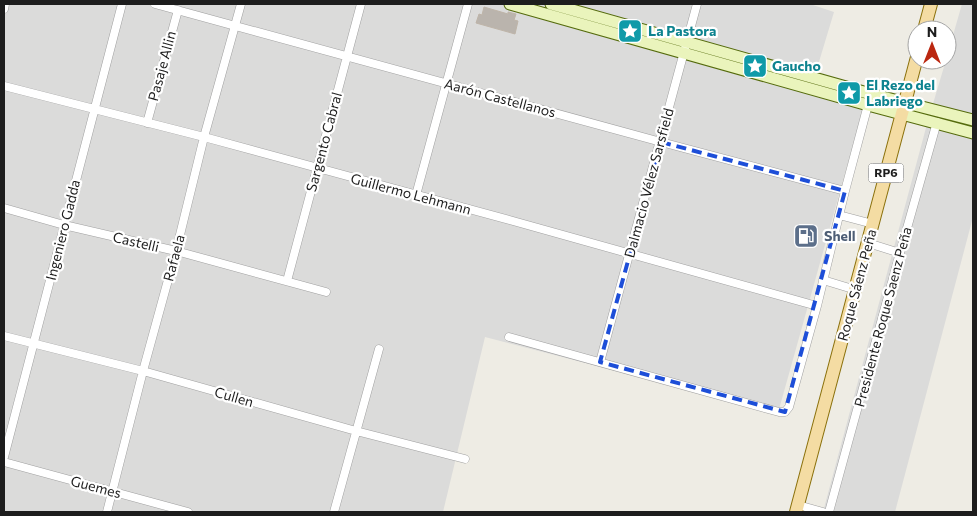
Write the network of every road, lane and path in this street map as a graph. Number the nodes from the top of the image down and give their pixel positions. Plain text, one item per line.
1 (5, 4) edge
2 (122, 4) edge
3 (155, 4) edge
4 (241, 4) edge
5 (361, 4) edge
6 (468, 4) edge
7 (510, 4) edge
8 (552, 4) edge
9 (697, 4) edge
10 (931, 4) edge
11 (4, 9) edge
12 (178, 10) junction
13 (927, 20) edge
14 (235, 25) junction
15 (686, 47) junction
16 (347, 56) junction
17 (914, 70) edge
18 (446, 83) junction
19 (4, 86) edge
20 (869, 99) junction
21 (904, 108) junction
22 (94, 109) junction
23 (973, 120) edge
24 (937, 122) junction
25 (147, 123) junction
26 (973, 132) edge
27 (204, 137) junction
28 (660, 142) junction
29 (316, 168) junction
30 (845, 191) junction
31 (416, 195) junction
32 (4, 208) edge
33 (839, 216) junction
34 (873, 224) junction
35 (64, 225) junction
36 (868, 243) junction
37 (176, 251) junction
38 (900, 253) junction
39 (629, 254) junction
40 (823, 280) junction
41 (287, 281) junction
42 (856, 290) junction
43 (326, 292) dead end
44 (817, 306) junction
45 (4, 336) edge
46 (509, 337) dead end
47 (34, 344) junction
48 (380, 349) dead end
49 (600, 362) junction
50 (143, 371) junction
51 (356, 431) junction
52 (4, 457) edge
53 (465, 459) dead end
54 (4, 462) edge
55 (113, 492) junction
56 (797, 508) edge
57 (108, 512) edge
58 (188, 512) edge
59 (334, 512) edge
60 (823, 512) edge
61 (829, 512) edge

1 - 11 street
2 - 22 street, Ingeniero Gadda
3 - 12 street, Aarón Castellanos
4 - 14 street, Rafaela
5 - 16 street, Sargento Cabral
6 - 18 street
7 - 15 main road
8 - 15 main road
9 - 15 street, Dalmacio Vélez Sarsfield
10 - 13 main road
12 - 14 street, Aarón Castellanos
12 - 25 street, Pasaje Allin
14 - 16 street, Aarón Castellanos
14 - 27 street, Rafaela
15 - 20 main road
15 - 28 street, Dalmacio Vélez Sarsfield
16 - 18 street, Aarón Castellanos
16 - 29 street, Sargento Cabral
17 - 21 main road, Roque Sáenz Peña / RP6
18 - 28 street, Aarón Castellanos
18 - 31 street
19 - 22 street, Guillermo Lehmann
20 - 21 main road
20 - 30 street
21 - 23 main road
21 - 24 main road
21 - 34 main road, Roque Sáenz Peña / RP6
22 - 25 street, Guillermo Lehmann
22 - 35 street, Ingeniero Gadda
24 - 26 main road
24 - 38 street, Presidente Roque Saenz Peña
25 - 27 street, Guillermo Lehmann
27 - 29 street, Guillermo Lehmann
27 - 37 street, Rafaela
28 - 30 street, Aarón Castellanos
28 - 39 street, Dalmacio Vélez Sarsfield
29 - 31 street, Guillermo Lehmann
29 - 41 street, Sargento Cabral
30 - 33 street
31 - 39 street, Guillermo Lehmann
32 - 35 street, Castelli
33 - 34 street
33 - 40 street
34 - 36 main road, Roque Sáenz Peña / RP6
35 - 37 street, Castelli
35 - 47 street, Ingeniero Gadda
36 - 38 street
36 - 42 main road, Roque Sáenz Peña / RP6
37 - 41 street, Castelli
37 - 50 street, Rafaela
38 - 61 street, Presidente Roque Saenz Peña
39 - 44 street, Guillermo Lehmann
39 - 49 street, Dalmacio Vélez Sarsfield
40 - 42 street
40 - 44 street
41 - 43 street, Castelli
42 - 56 main road, Roque Sáenz Peña / RP6
44 - 49 street
45 - 47 street, Cullen
46 - 49 street
47 - 50 street, Cullen
47 - 52 street, Ingeniero Gadda
48 - 51 street
50 - 51 street, Cullen
50 - 55 street, Rafaela
51 - 53 street, Cullen
51 - 59 street
54 - 55 street, Guemes
55 - 57 street, Rafaela
55 - 58 street, Guemes
56 - 60 street

